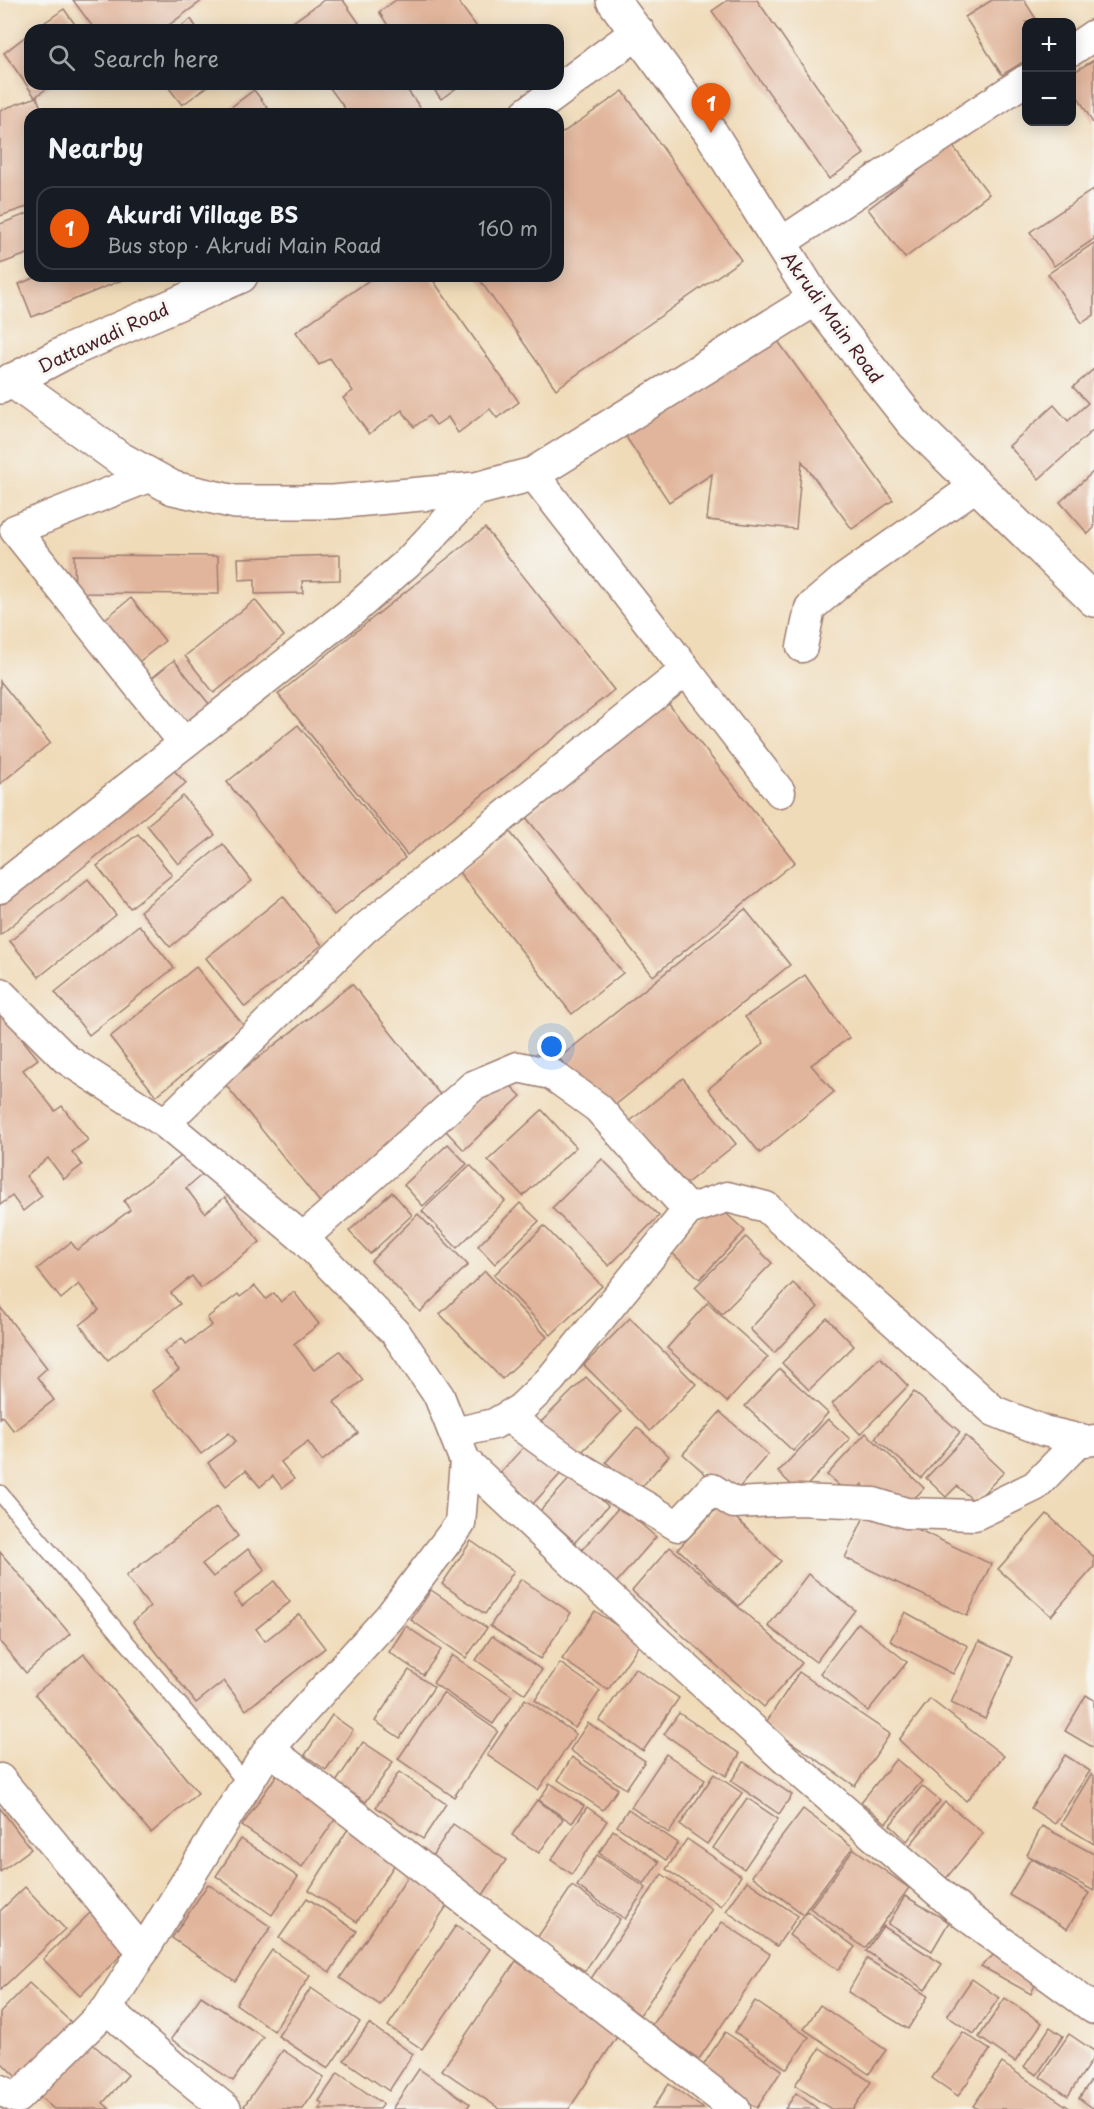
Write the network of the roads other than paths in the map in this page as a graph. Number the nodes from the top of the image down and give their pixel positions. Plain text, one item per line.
1 (613, 0) edge
2 (638, 32) junction
3 (1094, 35) edge
4 (1076, 47) edge
5 (1022, 83) edge
6 (564, 87) edge
7 (559, 90) edge
8 (535, 108) edge
9 (779, 244) junction
10 (227, 282) edge
11 (815, 299) junction
12 (6, 384) edge
13 (533, 474) junction
14 (151, 476) junction
15 (976, 485) junction
16 (476, 489) junction
17 (1091, 591) edge
18 (802, 647) dead end
19 (686, 670) junction
20 (184, 743) junction
21 (780, 792) dead end
22 (0, 888) edge
23 (0, 993) edge
24 (165, 1123) junction
25 (688, 1210) junction
26 (303, 1238) junction
27 (507, 1417) junction
28 (454, 1433) junction
29 (1087, 1440) edge
30 (465, 1461) junction
31 (0, 1492) edge
32 (269, 1749) junction
33 (0, 1779) edge
34 (247, 1784) junction
35 (143, 1952) junction
36 (107, 2009) junction
37 (1094, 2009) edge
38 (0, 2090) edge
39 (226, 2109) edge
40 (735, 2109) edge

1 - 2 street, Akrudi Main Road
2 - 6 street
2 - 9 street, Akrudi Main Road
3 - 4 street
5 - 9 street
7 - 8 street
9 - 11 street, Akrudi Main Road
10 - 12 street, Dattawadi Road
11 - 13 street
11 - 15 street, Akrudi Main Road
12 - 14 street
13 - 16 street
13 - 19 street
14 - 16 street
14 - 20 street
15 - 17 street, Akrudi Main Road
15 - 18 street
16 - 20 street
19 - 21 street
19 - 24 street
20 - 22 street
23 - 24 street
24 - 26 street
25 - 26 street
25 - 27 street
25 - 29 street
26 - 28 street
27 - 28 street
27 - 29 street
28 - 30 street
30 - 32 street
30 - 37 street
31 - 34 lane
32 - 34 street
32 - 40 street
33 - 35 street
34 - 35 street
35 - 36 street
36 - 38 street
36 - 39 street

